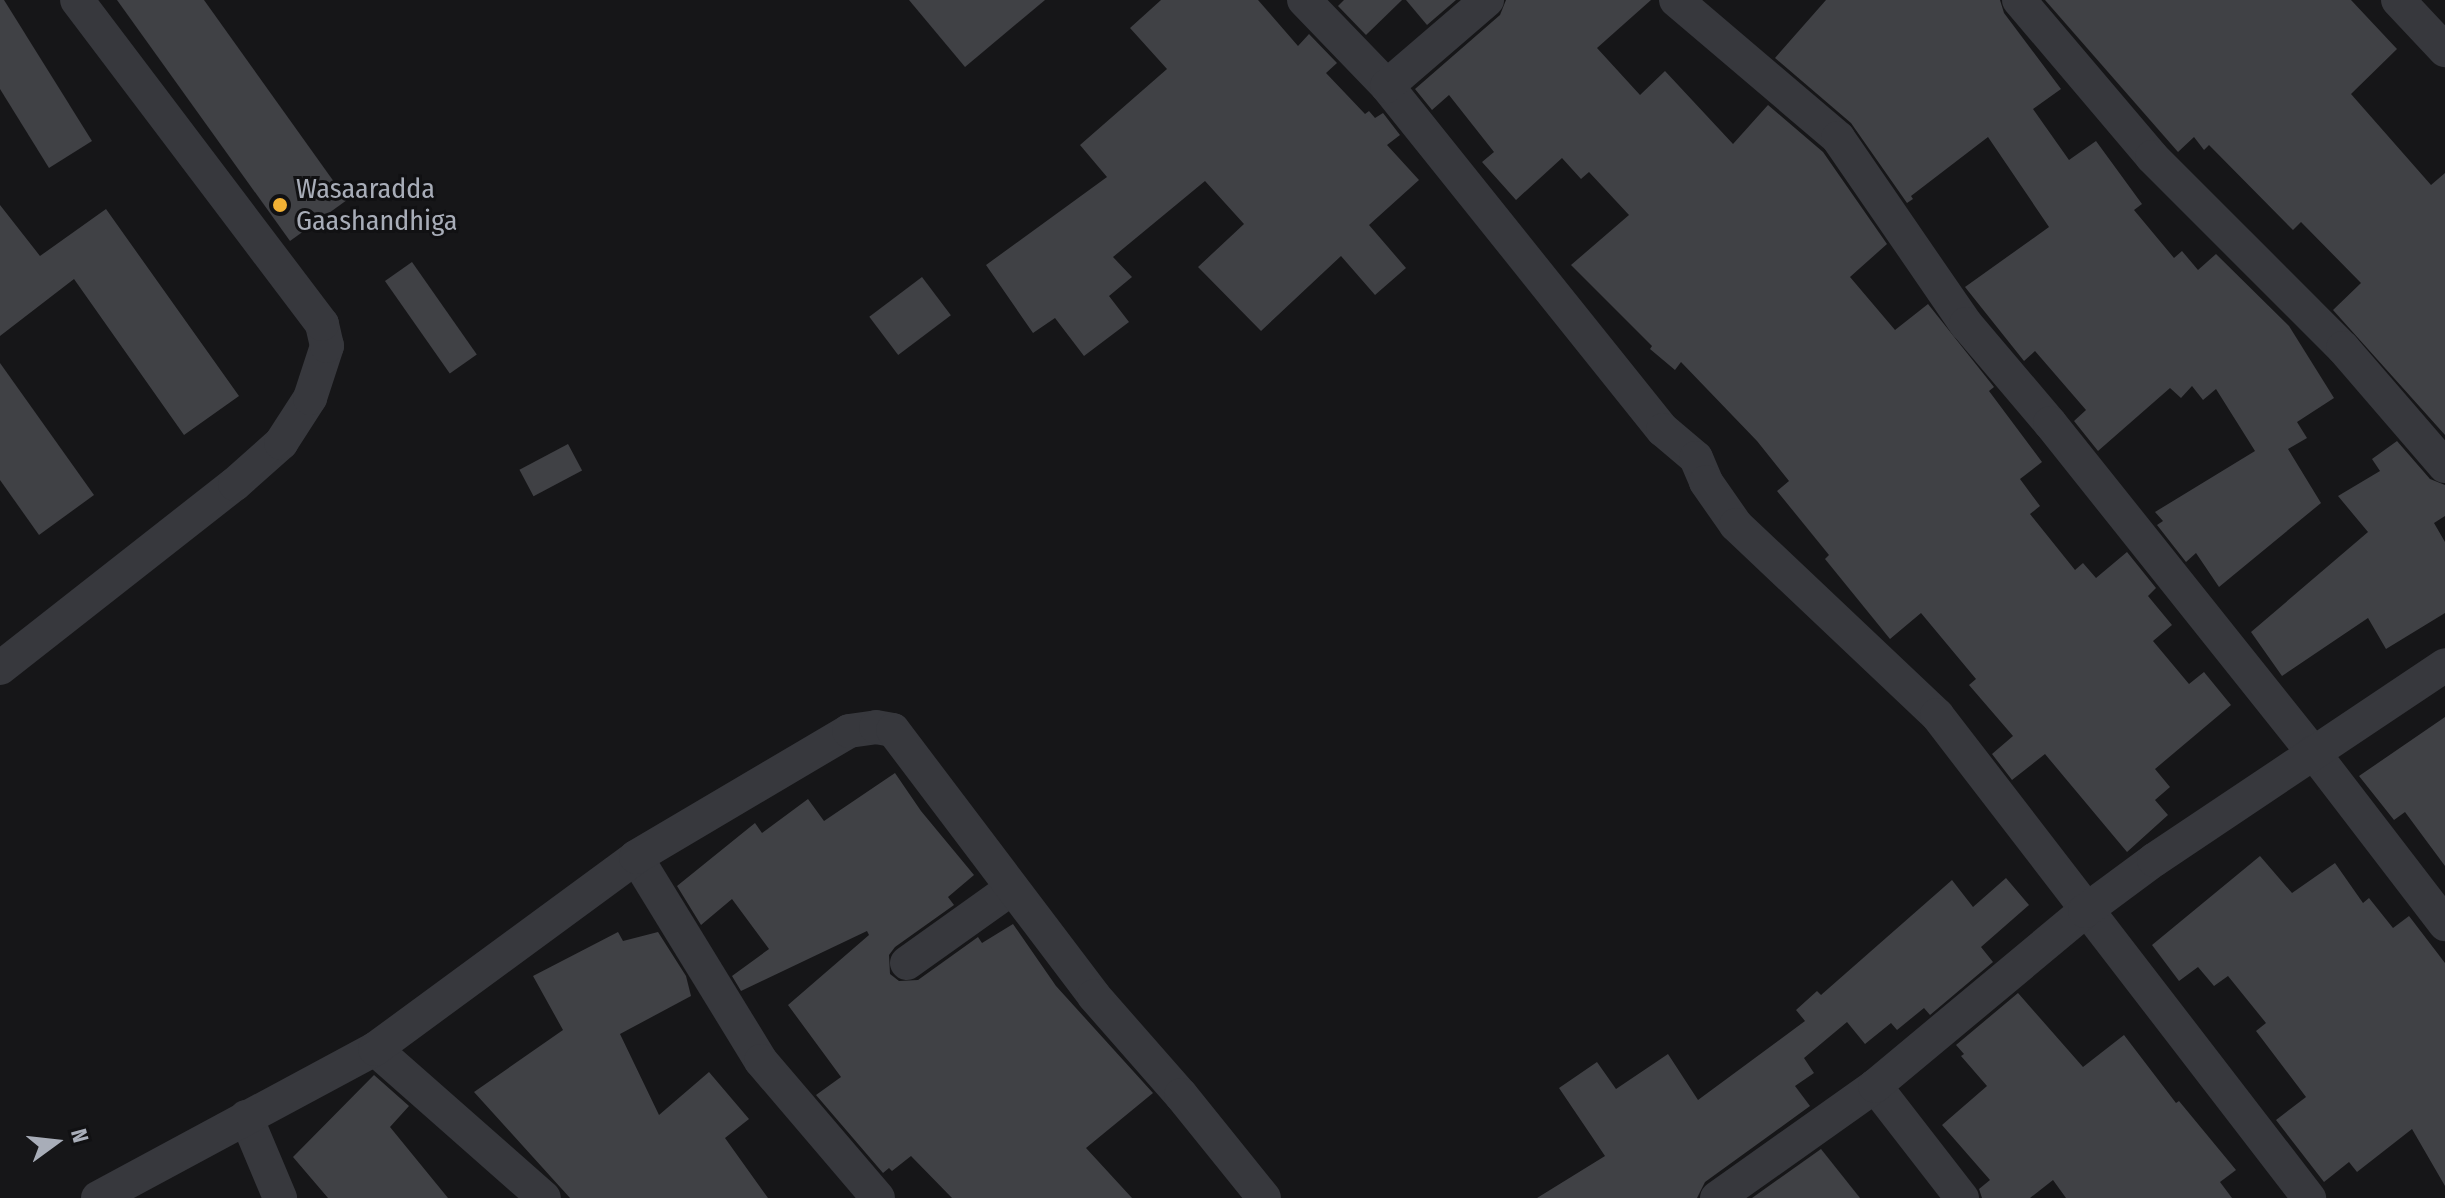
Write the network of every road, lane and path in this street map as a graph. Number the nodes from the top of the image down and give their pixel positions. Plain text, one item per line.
1 (77, 0) edge
2 (1304, 0) edge
3 (1487, 0) edge
4 (1676, 0) edge
5 (2019, 0) edge
6 (2398, 0) edge
7 (2445, 50) edge
8 (1387, 86) junction
9 (2445, 466) edge
10 (2445, 665) edge
11 (0, 668) edge
12 (2313, 752) junction
13 (636, 857) junction
14 (1012, 888) junction
15 (2085, 911) junction
16 (2445, 924) edge
17 (907, 963) dead end
18 (375, 1049) junction
19 (1875, 1086) junction
20 (246, 1117) junction
21 (98, 1198) edge
22 (280, 1198) edge
23 (544, 1198) edge
24 (878, 1198) edge
25 (1264, 1198) edge
26 (1717, 1198) edge
27 (1962, 1198) edge
28 (2309, 1198) edge

1 - 11 street
2 - 8 street
3 - 8 street
4 - 12 street
5 - 9 street
6 - 7 street
8 - 15 street
10 - 12 street
12 - 15 street
12 - 16 street
13 - 14 street
13 - 18 street
13 - 24 street
14 - 17 street
14 - 25 street
15 - 19 street
15 - 28 street
18 - 20 street
18 - 23 street
19 - 26 street
19 - 27 street
20 - 21 street
20 - 22 street

